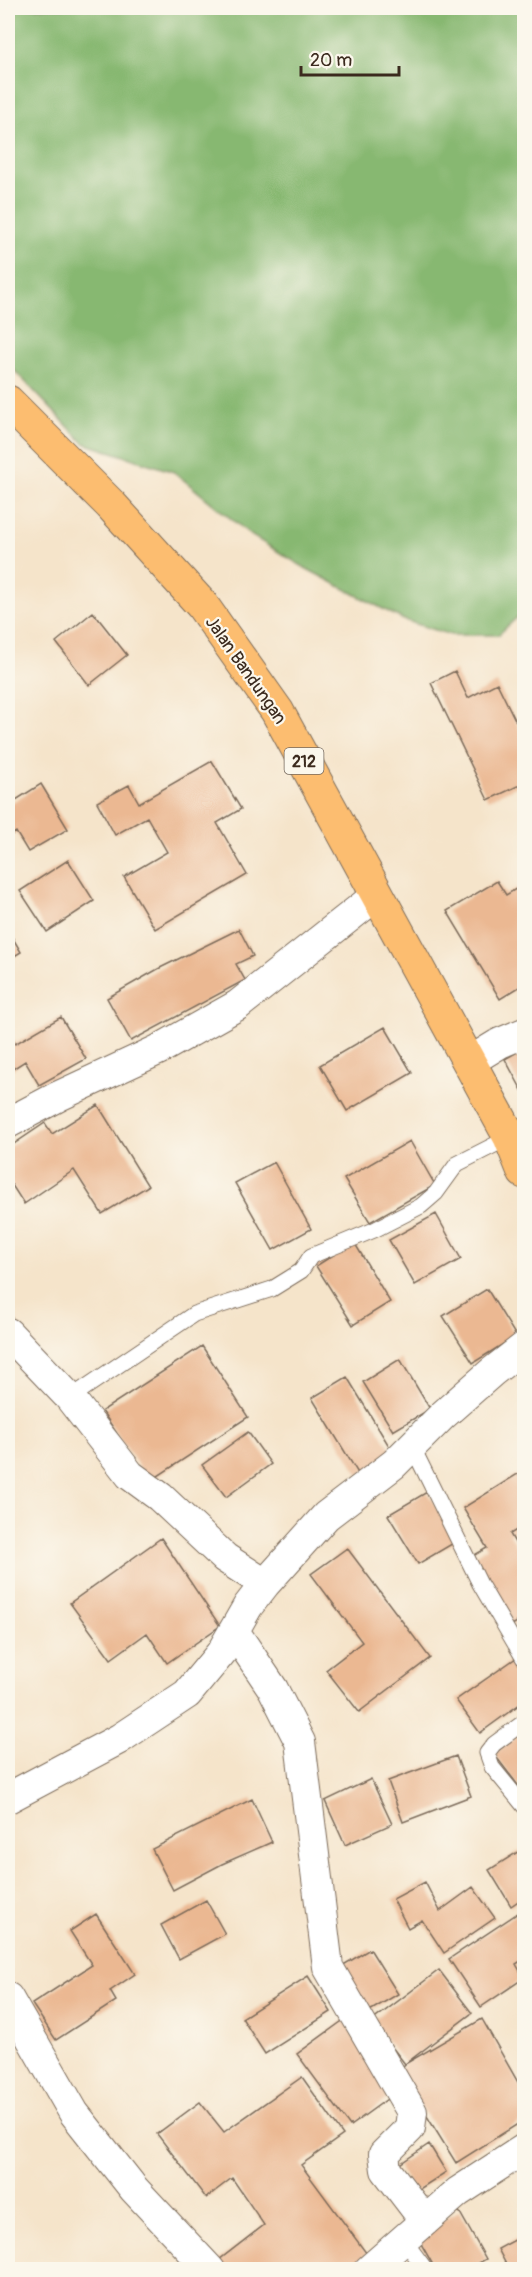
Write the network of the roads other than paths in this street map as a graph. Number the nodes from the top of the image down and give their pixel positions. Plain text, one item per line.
1 (8, 402) edge
2 (377, 895) junction
3 (525, 1033) edge
4 (469, 1062) junction
5 (8, 1123) edge
6 (510, 1137) junction
7 (525, 1172) edge
8 (8, 1333) edge
9 (525, 1347) edge
10 (70, 1398) junction
11 (412, 1446) junction
12 (265, 1584) junction
13 (234, 1631) junction
14 (525, 1659) edge
15 (525, 1722) edge
16 (8, 1798) edge
17 (525, 1806) edge
18 (8, 1998) edge
19 (525, 2149) edge
20 (414, 2230) junction
21 (210, 2270) edge
22 (369, 2270) edge
23 (426, 2270) edge

1 - 2 main road, Jalan Bandungan / 212
2 - 4 main road, Jalan Bandungan / 212
2 - 5 street
3 - 4 street
4 - 6 main road, Jalan Bandungan / 212
6 - 7 main road, Jalan Bandungan / 212
6 - 10 lane
8 - 10 street
9 - 11 street
10 - 12 street
11 - 12 street
11 - 14 lane
12 - 13 street
13 - 16 street
13 - 20 street
15 - 17 lane
18 - 21 street
19 - 20 street
20 - 22 street
20 - 23 lane

